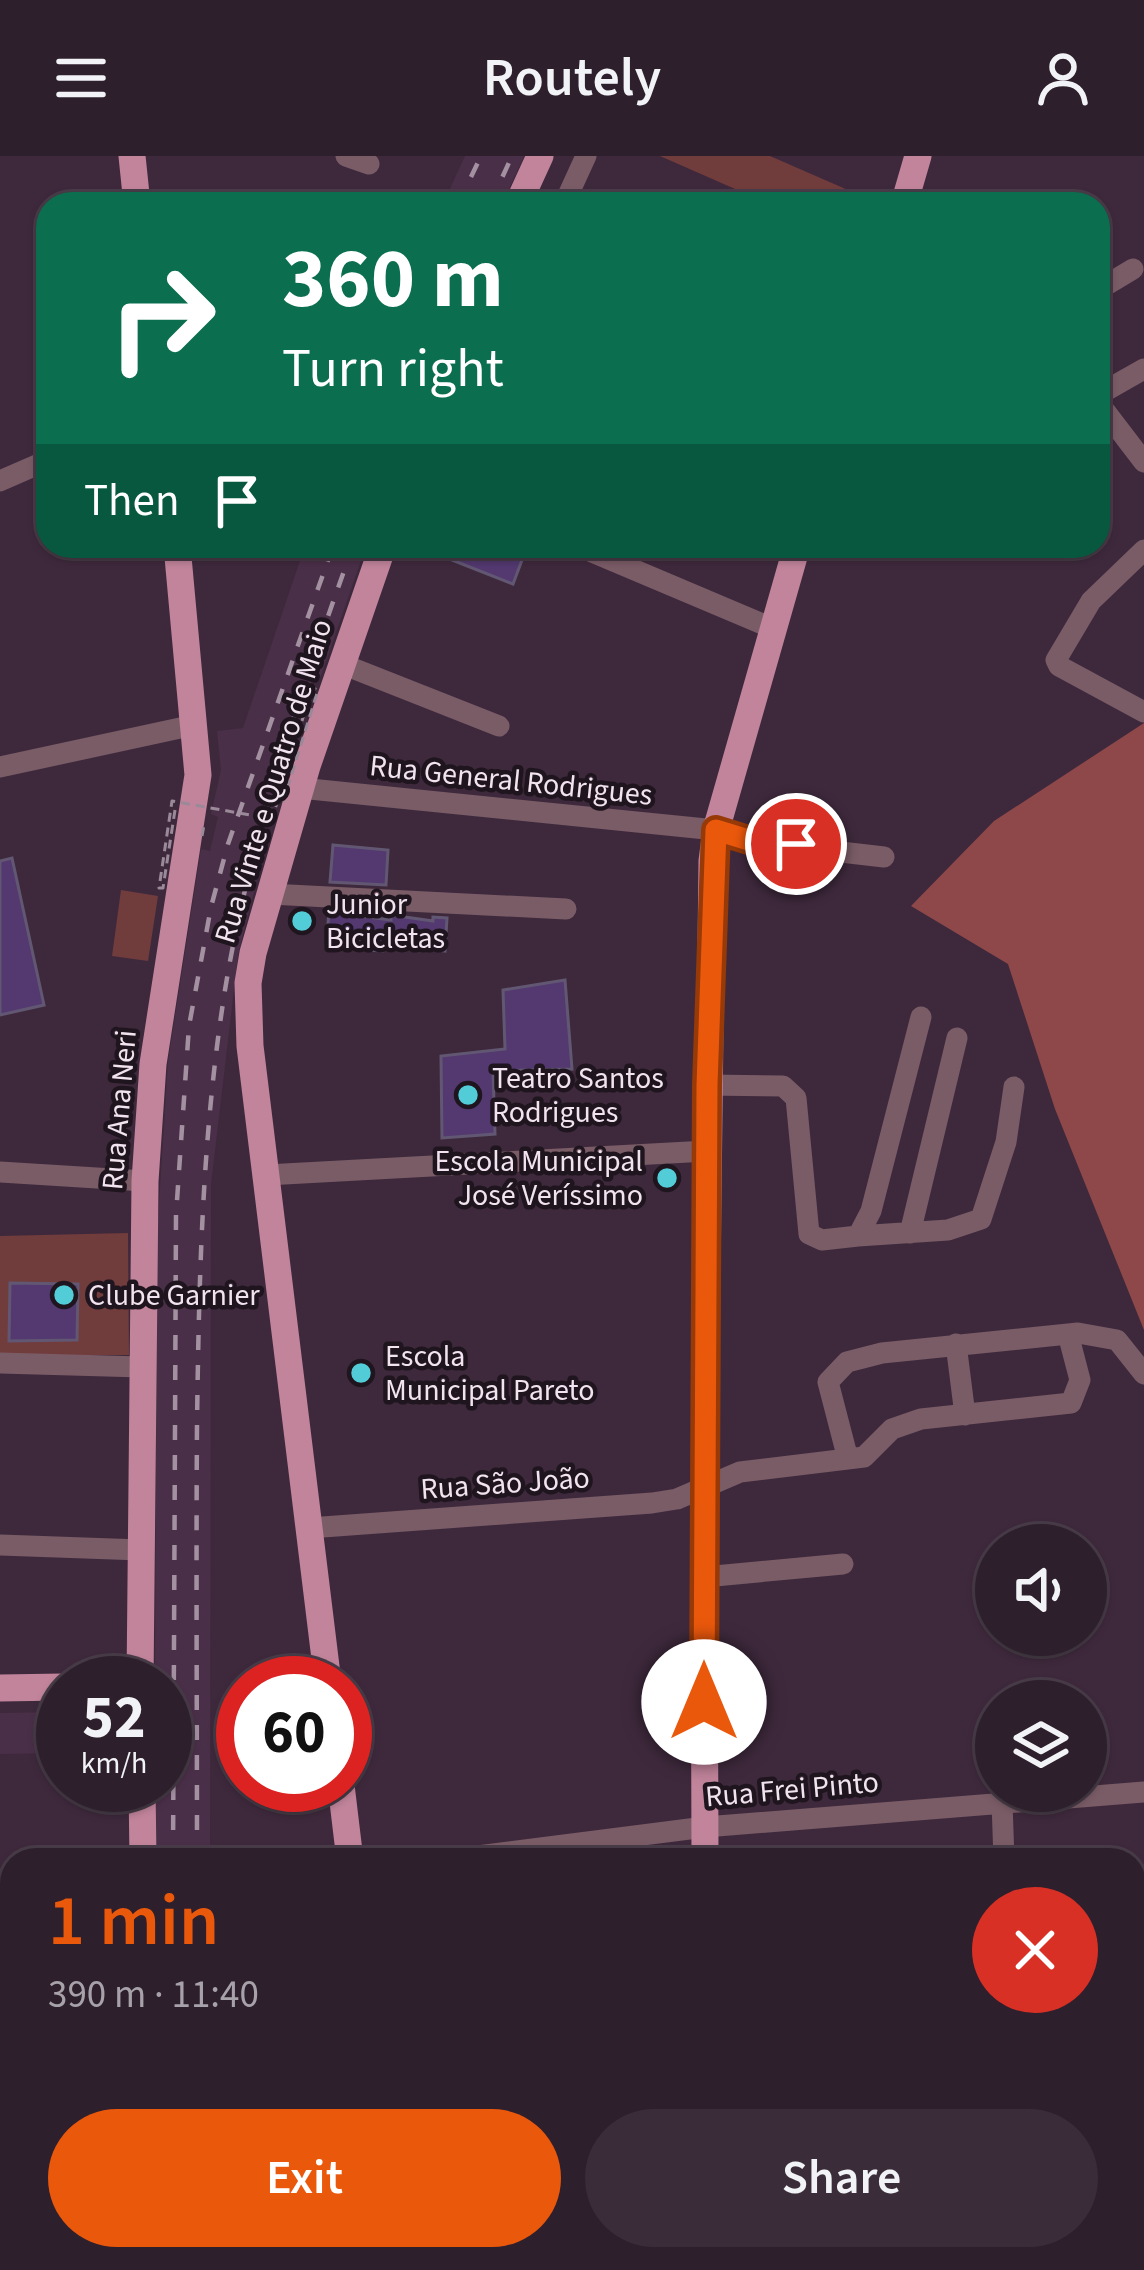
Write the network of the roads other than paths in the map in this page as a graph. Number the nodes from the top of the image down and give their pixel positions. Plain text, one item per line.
1 (132, 156) edge
2 (346, 156) edge
3 (540, 156) edge
4 (586, 156) edge
5 (918, 156) edge
6 (369, 164) dead end
7 (136, 192) edge
8 (524, 192) edge
9 (570, 192) edge
10 (910, 192) edge
11 (1133, 269) dead end
12 (1110, 283) edge
13 (1144, 370) edge
14 (1110, 391) edge
15 (1110, 415) edge
16 (1144, 462) edge
17 (36, 465) edge
18 (0, 481) edge
19 (1144, 550) edge
20 (178, 558) edge
21 (379, 558) edge
22 (606, 558) edge
23 (792, 558) edge
24 (772, 628) junction
25 (342, 664) junction
26 (1144, 712) edge
27 (194, 725) junction
28 (500, 726) dead end
29 (0, 766) edge
30 (292, 795) junction
31 (716, 830) junction
32 (884, 856) dead end
33 (270, 893) junction
34 (566, 909) dead end
35 (921, 1017) dead end
36 (957, 1039) dead end
37 (707, 1085) junction
38 (1014, 1087) dead end
39 (707, 1151) junction
40 (0, 1172) edge
41 (266, 1175) junction
42 (145, 1181) junction
43 (910, 1233) junction
44 (858, 1237) junction
45 (1068, 1334) junction
46 (956, 1344) junction
47 (0, 1364) edge
48 (142, 1366) junction
49 (1144, 1374) edge
50 (965, 1415) junction
51 (848, 1460) junction
52 (704, 1489) junction
53 (309, 1528) junction
54 (0, 1545) edge
55 (141, 1550) junction
56 (843, 1564) dead end
57 (704, 1577) junction
58 (140, 1656) edge
59 (325, 1656) edge
60 (0, 1688) edge
61 (36, 1688) edge
62 (1144, 1792) edge
63 (1107, 1795) edge
64 (975, 1804) edge
65 (142, 1812) edge
66 (344, 1812) edge
67 (1002, 1812) edge
68 (705, 1827) junction
69 (143, 1848) edge
70 (349, 1848) edge
71 (540, 1848) edge
72 (705, 1848) edge
73 (1004, 1848) edge

1 - 7 main road
2 - 6 street
3 - 8 main road
4 - 9 street
5 - 10 main road
11 - 12 street
13 - 14 street
15 - 16 street
17 - 18 street
19 - 26 street
20 - 27 main road, Rua Ana Neri
21 - 25 main road, Rua Vinte e Quatro de Maio
22 - 24 street
23 - 24 main road
24 - 31 main road
25 - 28 street
25 - 30 main road, Rua Vinte e Quatro de Maio
27 - 29 street
27 - 42 main road, Rua Ana Neri
30 - 31 street, Rua General Rodrigues
30 - 33 main road, Rua Vinte e Quatro de Maio
31 - 32 street, Rua General Rodrigues
31 - 37 main road
33 - 34 street
33 - 41 main road, Rua Vinte e Quatro de Maio
35 - 44 street
36 - 43 street
37 - 39 main road
37 - 44 street
38 - 43 street
39 - 41 street
39 - 52 main road
40 - 42 street
41 - 53 main road, Rua Vinte e Quatro de Maio
42 - 48 main road, Rua Ana Neri
43 - 44 street
45 - 46 street
45 - 49 street
45 - 50 street
46 - 50 street
46 - 51 street
47 - 48 street
48 - 55 main road, Rua Ana Neri
50 - 51 street
51 - 52 street, Rua São João
52 - 53 street, Rua São João
52 - 57 main road
53 - 59 main road, Rua Vinte e Quatro de Maio
54 - 55 street
55 - 58 main road, Rua Ana Neri
56 - 57 street
57 - 68 main road
60 - 61 main road
62 - 63 street, Rua Frei Pinto
64 - 68 street, Rua Frei Pinto
65 - 69 main road
66 - 70 main road
67 - 73 street
68 - 71 street, Rua Frei Pinto
68 - 72 main road

